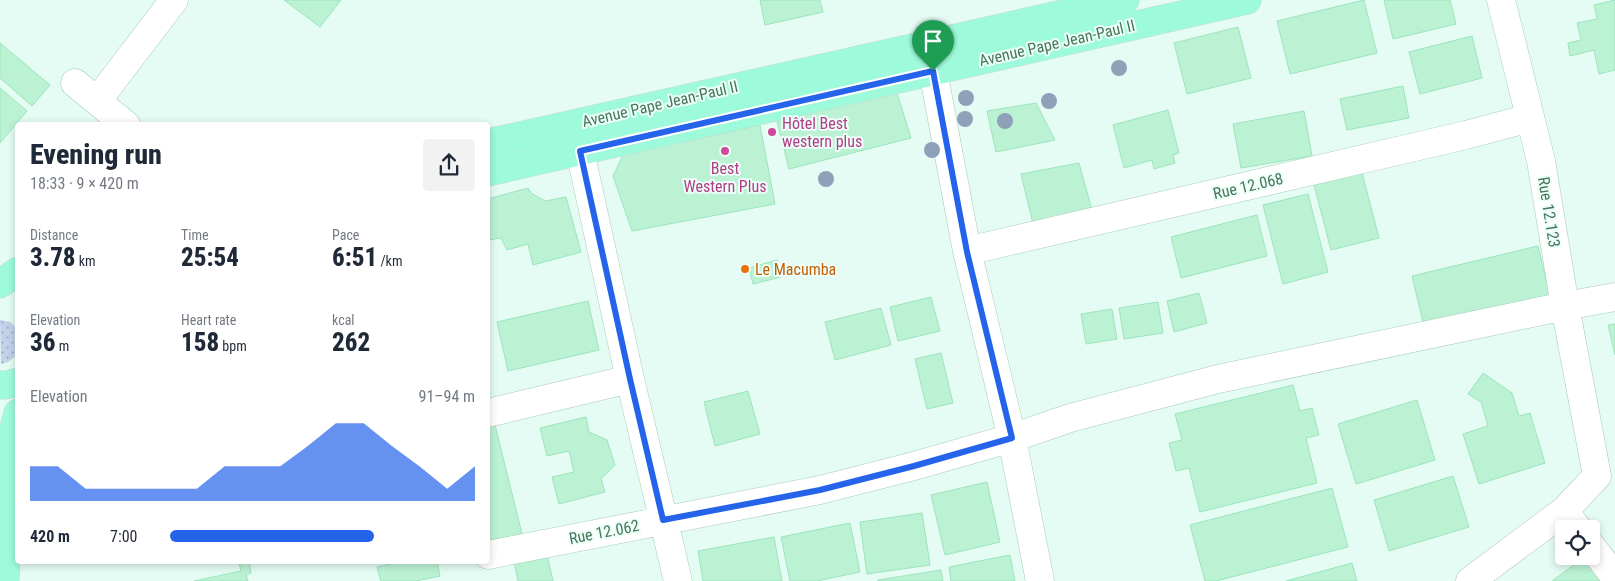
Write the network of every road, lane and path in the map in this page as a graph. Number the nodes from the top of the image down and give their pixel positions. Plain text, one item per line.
1 (174, 0) edge
2 (1125, 0) edge
3 (1247, 0) edge
4 (1501, 0) edge
5 (933, 71) junction
6 (75, 83) dead end
7 (97, 101) junction
8 (1530, 118) junction
9 (122, 122) edge
10 (490, 143) edge
11 (580, 151) junction
12 (490, 172) edge
13 (967, 252) junction
14 (15, 273) edge
15 (0, 284) edge
16 (0, 295) edge
17 (15, 297) edge
18 (1615, 297) edge
19 (1565, 306) junction
20 (630, 379) junction
21 (15, 383) edge
22 (0, 385) edge
23 (490, 413) edge
24 (15, 424) edge
25 (1012, 438) junction
26 (663, 520) junction
27 (1571, 520) edge
28 (1555, 530) edge
29 (490, 554) edge
30 (1600, 558) edge
31 (1615, 577) edge
32 (6, 581) edge
33 (678, 581) edge
34 (1040, 581) edge
35 (1470, 581) edge

1 - 7 street
2 - 10 main road, Avenue Pape Jean-Paul II
3 - 5 main road, Avenue Pape Jean-Paul II
4 - 8 street, Rue 12.123
5 - 11 main road, Avenue Pape Jean-Paul II
5 - 13 street
6 - 7 street
7 - 9 street
8 - 13 street, Rue 12.068
8 - 19 street, Rue 12.123
11 - 12 main road, Avenue Pape Jean-Paul II
11 - 20 street
13 - 25 street
14 - 15 main road
16 - 17 main road
18 - 19 street, Rue 12.062
19 - 25 street, Rue 12.062
19 - 27 street, Rue 12.123
20 - 23 street
20 - 26 street
21 - 22 main road
24 - 32 main road
25 - 26 street, Rue 12.062
25 - 34 street
26 - 29 street, Rue 12.062
26 - 33 street
28 - 35 street
30 - 31 street

